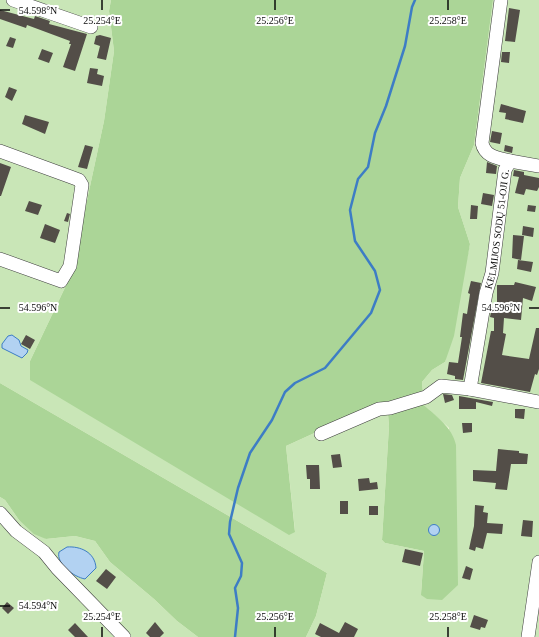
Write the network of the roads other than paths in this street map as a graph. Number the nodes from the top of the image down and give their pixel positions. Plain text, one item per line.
1 (13, 0) edge
2 (501, 0) edge
3 (91, 27) dead end
4 (0, 151) edge
5 (510, 161) junction
6 (539, 166) edge
7 (0, 259) edge
8 (470, 389) junction
9 (539, 402) edge
10 (321, 434) dead end
11 (0, 513) edge
12 (539, 562) edge
13 (124, 637) edge
14 (528, 637) edge

1 - 3 street
2 - 5 street, KELMIJOS SODŲ 51-OJI G.
4 - 7 street
5 - 6 street
5 - 8 street, KELMIJOS SODŲ 51-OJI G.
8 - 9 street
8 - 10 street
11 - 13 street
12 - 14 street

